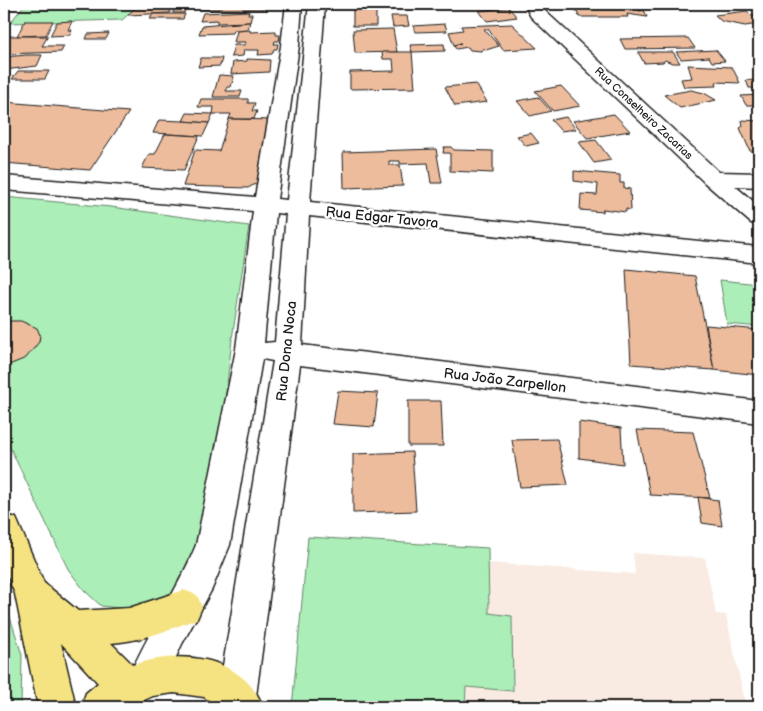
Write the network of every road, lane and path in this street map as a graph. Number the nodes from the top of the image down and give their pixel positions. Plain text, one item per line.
1 (294, 4) edge
2 (317, 4) edge
3 (532, 4) edge
4 (302, 46) junction
5 (713, 178) junction
6 (759, 180) edge
7 (4, 183) edge
8 (265, 206) junction
9 (298, 208) junction
10 (759, 218) edge
11 (759, 255) edge
12 (250, 349) junction
13 (288, 353) junction
14 (759, 412) edge
15 (4, 528) edge
16 (32, 594) junction
17 (184, 607) junction
18 (72, 628) junction
19 (125, 690) edge
20 (240, 702) edge
21 (56, 707) edge

1 - 4 street, Rua Dona Noca
2 - 4 street, Rua Dona Noca
3 - 5 street, Rua Conselheiro Zacarias
4 - 8 street, Rua Dona Noca
4 - 9 street, Rua Dona Noca
5 - 6 street
5 - 10 street, Rua Conselheiro Zacarias
7 - 8 street, Rua Edgar Tavora
8 - 9 street, Rua Edgar Tavora
8 - 12 street, Rua Dona Noca
9 - 11 street, Rua Edgar Tavora
9 - 13 street, Rua Dona Noca
12 - 13 street, Rua João Zarpellon
12 - 17 street, Rua Dona Noca
13 - 14 street, Rua João Zarpellon
13 - 20 street, Rua Dona Noca
15 - 16 main road
16 - 18 main road
16 - 21 main road
17 - 18 main road
17 - 19 street, Rua Dona Noca
18 - 19 main road
19 - 20 main road

